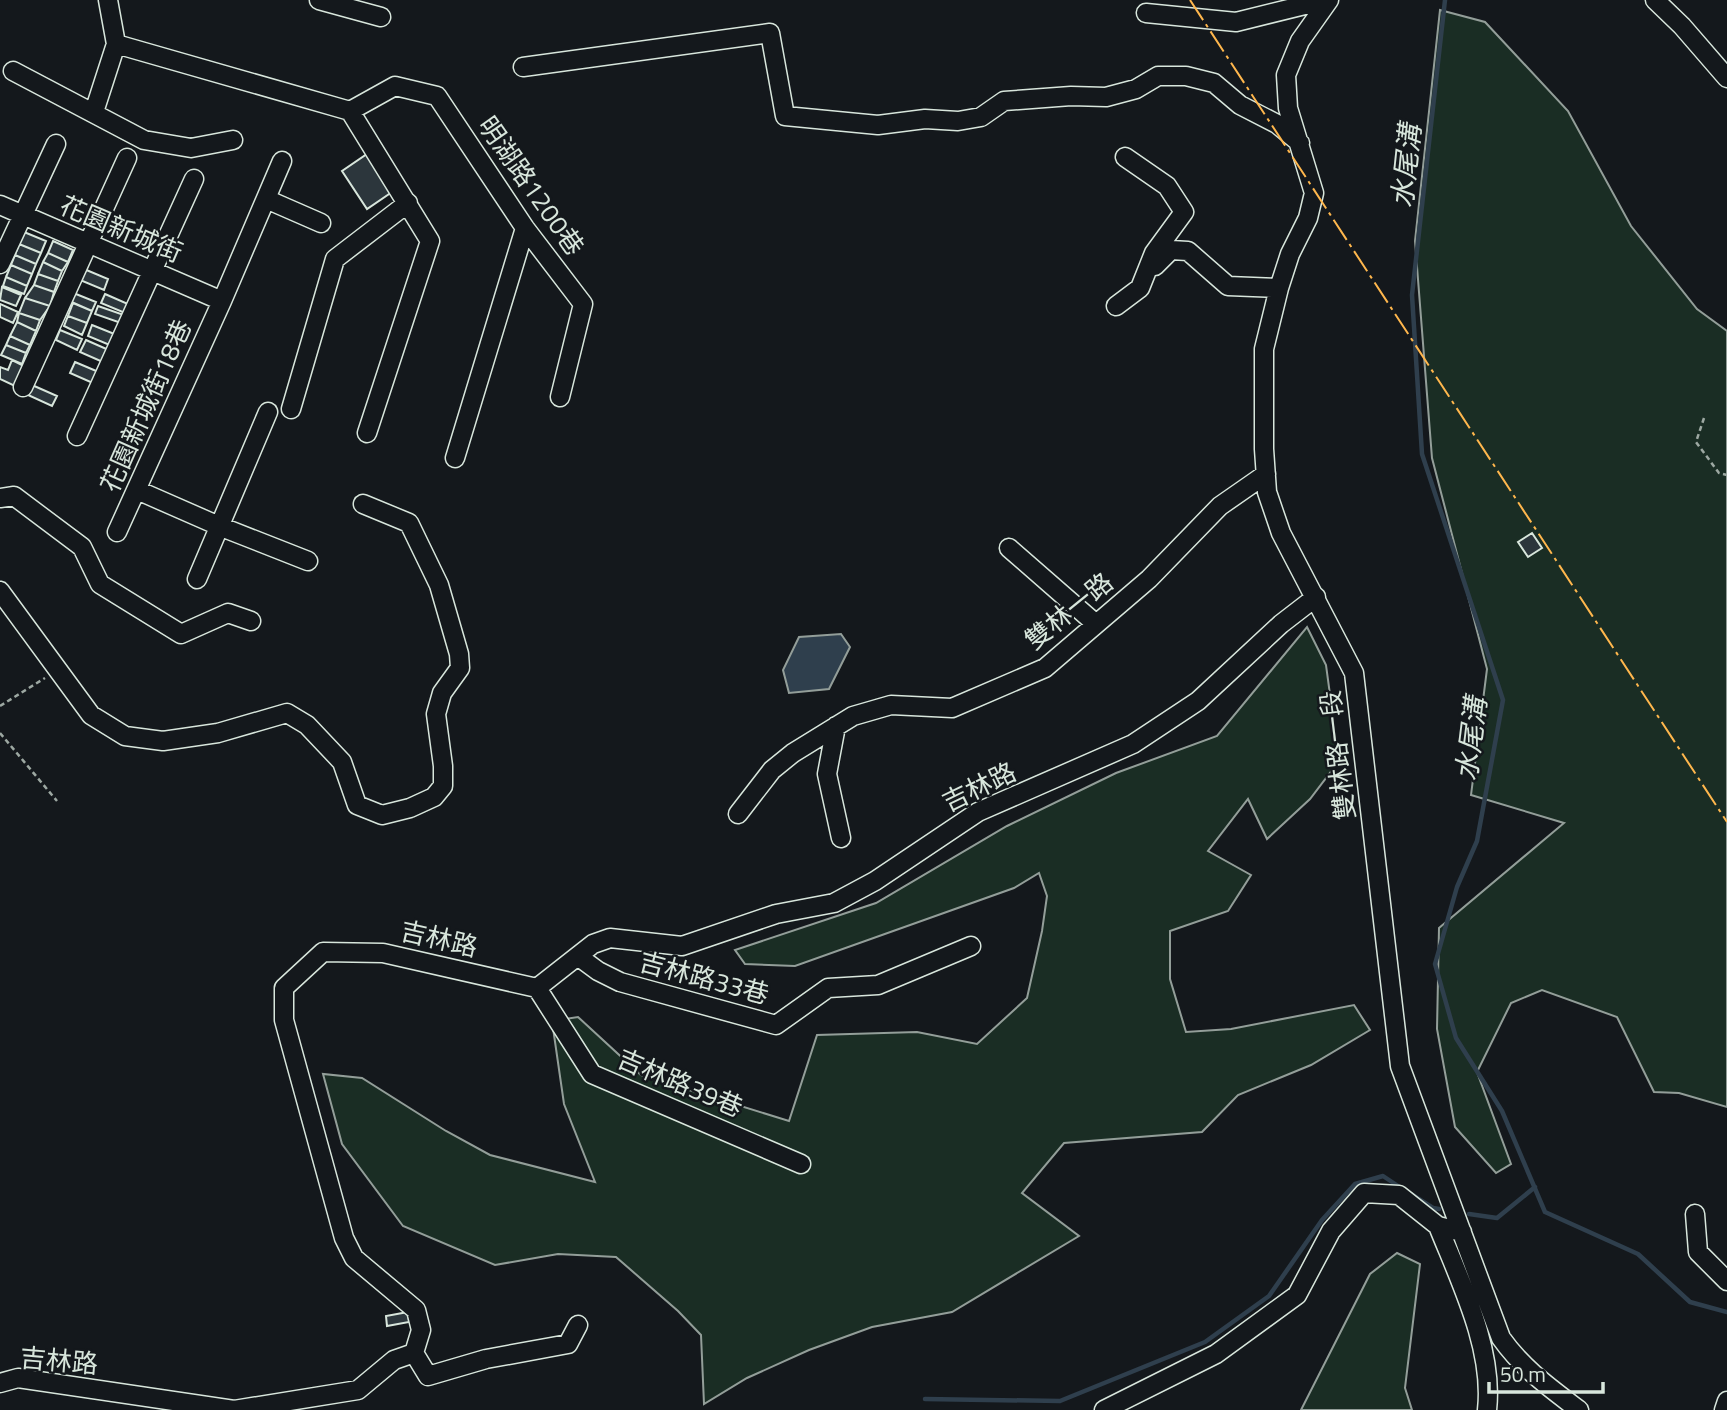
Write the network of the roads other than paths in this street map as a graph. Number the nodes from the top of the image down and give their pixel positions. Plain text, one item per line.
1 (108, 0) edge
2 (319, 0) edge
3 (1327, 0) edge
4 (1655, 0) edge
5 (1146, 13) dead end
6 (381, 17) dead end
7 (116, 44) junction
8 (523, 67) dead end
9 (13, 71) dead end
10 (1727, 78) edge
11 (350, 111) junction
12 (94, 112) junction
13 (233, 139) dead end
14 (1300, 143) junction
15 (56, 144) dead end
16 (1125, 157) dead end
17 (127, 158) dead end
18 (282, 160) dead end
19 (194, 179) dead end
20 (266, 199) junction
21 (408, 203) junction
22 (0, 205) edge
23 (22, 215) junction
24 (321, 223) dead end
25 (525, 228) junction
26 (87, 243) junction
27 (0, 264) edge
28 (151, 271) junction
29 (1147, 274) junction
30 (1279, 288) junction
31 (222, 301) junction
32 (1116, 306) dead end
33 (23, 387) dead end
34 (560, 397) dead end
35 (291, 408) dead end
36 (268, 412) dead end
37 (367, 433) dead end
38 (77, 436) dead end
39 (455, 458) dead end
40 (1266, 474) junction
41 (137, 490) junction
42 (0, 498) edge
43 (363, 504) dead end
44 (219, 526) junction
45 (117, 533) dead end
46 (1009, 548) dead end
47 (308, 561) dead end
48 (197, 579) dead end
49 (0, 591) edge
50 (1316, 597) junction
51 (251, 621) dead end
52 (1096, 624) junction
53 (836, 726) junction
54 (738, 814) dead end
55 (841, 838) dead end
56 (971, 946) dead end
57 (579, 957) junction
58 (537, 988) junction
59 (801, 1164) dead end
60 (1695, 1214) dead end
61 (1438, 1226) junction
62 (1462, 1232) junction
63 (1727, 1281) edge
64 (578, 1325) dead end
65 (414, 1353) junction
66 (0, 1383) edge
67 (1727, 1401) edge
68 (1104, 1410) edge
69 (1487, 1410) edge
70 (1579, 1410) edge
71 (1724, 1410) edge

1 - 7 street
2 - 6 street
3 - 5 street
3 - 14 street, 雙林路一段
4 - 10 street
7 - 11 street
7 - 12 street
8 - 14 street
9 - 12 street
11 - 21 street
11 - 25 street, 明湖路1200巷
12 - 13 street
14 - 30 street, 雙林路一段
15 - 23 street
16 - 29 street
17 - 26 street
18 - 20 street, 花園新城街18巷
19 - 28 street
20 - 24 street
20 - 31 street, 花園新城街18巷
21 - 35 street
21 - 37 street
22 - 23 street, 花園新城街
23 - 26 street, 花園新城街
23 - 27 street
25 - 34 street, 明湖路1200巷
25 - 39 street
26 - 28 street, 花園新城街
26 - 33 street
28 - 31 street, 花園新城街
28 - 38 street
29 - 30 street
29 - 32 street
30 - 40 street, 雙林路一段
31 - 41 street, 花園新城街18巷
36 - 44 street
40 - 50 street, 雙林路一段
40 - 52 street, 雙林一路
41 - 44 street
41 - 45 street, 花園新城街18巷
42 - 51 street
43 - 49 street
44 - 47 street
44 - 48 street
46 - 52 street
50 - 57 street, 吉林路
50 - 62 street, 雙林路一段
52 - 53 street, 雙林一路
53 - 54 street, 雙林一路
53 - 55 street
56 - 57 street, 吉林路33巷
57 - 58 street, 吉林路
58 - 59 street, 吉林路39巷
58 - 65 street, 吉林路
60 - 63 street
61 - 62 street
61 - 68 street
61 - 69 street
62 - 70 street, 雙林路一段
64 - 65 street
65 - 66 street, 吉林路
67 - 71 street

